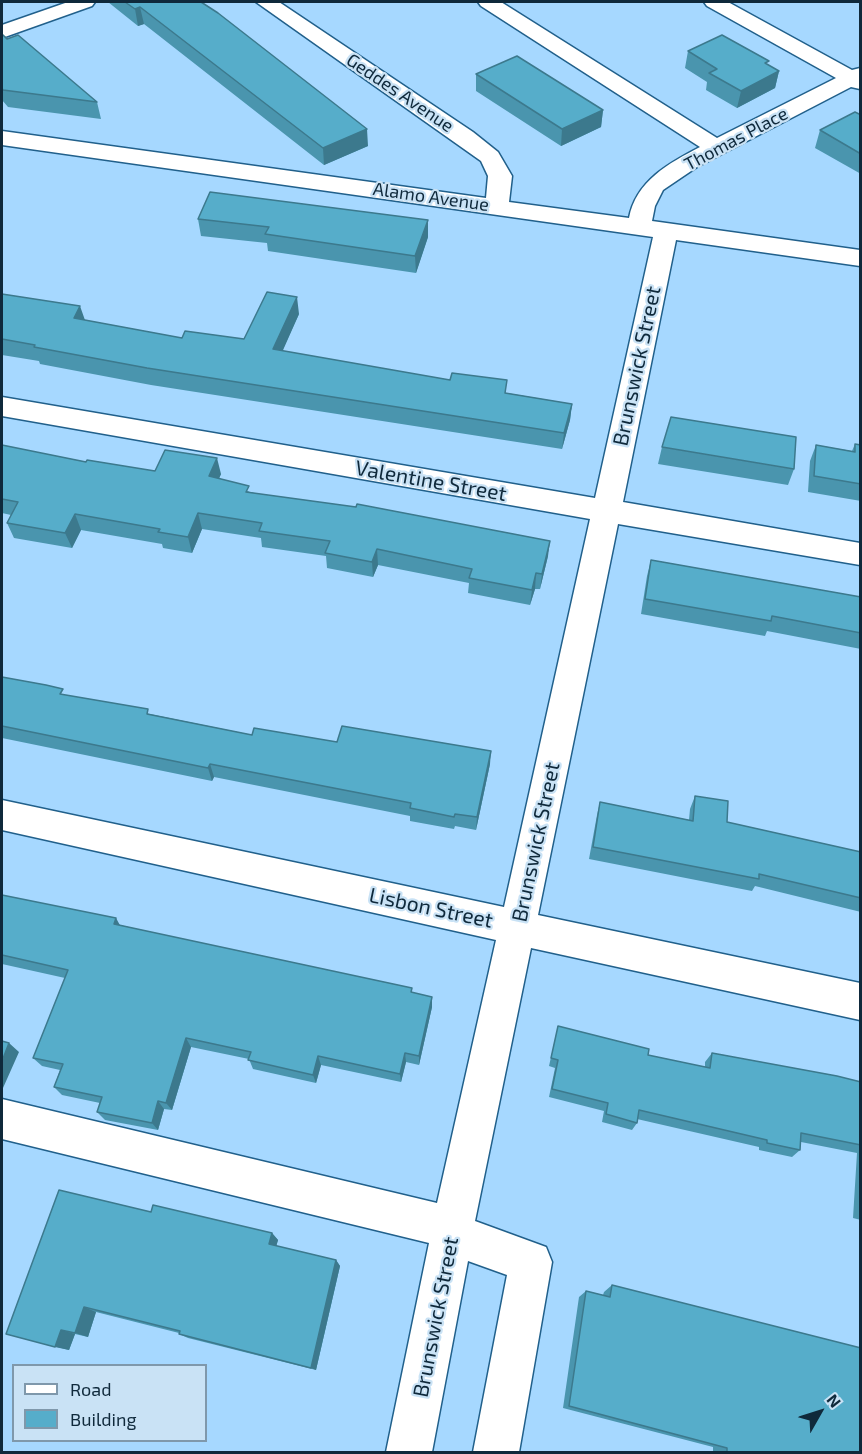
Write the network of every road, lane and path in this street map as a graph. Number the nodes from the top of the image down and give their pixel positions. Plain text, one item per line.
1 (85, 2) edge
2 (266, 2) edge
3 (488, 2) edge
4 (714, 2) edge
5 (45, 8) edge
6 (2, 32) edge
7 (858, 78) edge
8 (9, 139) edge
9 (717, 148) junction
10 (2, 161) edge
11 (497, 206) junction
12 (652, 230) junction
13 (861, 258) edge
14 (2, 407) edge
15 (606, 511) junction
16 (861, 554) edge
17 (2, 815) edge
18 (518, 927) junction
19 (861, 1002) edge
20 (2, 1119) edge
21 (453, 1231) junction
22 (409, 1452) edge
23 (496, 1452) edge

1 - 5 street
2 - 11 street, Geddes Avenue
3 - 9 street
4 - 7 street
5 - 6 street
7 - 9 street, Thomas Place
8 - 10 street
8 - 11 street, Alamo Avenue
9 - 12 street, Thomas Place
11 - 12 street, Alamo Avenue
12 - 13 street, Alamo Avenue
12 - 15 street, Brunswick Street
14 - 15 street, Valentine Street
15 - 16 street, Valentine Street
15 - 18 street, Brunswick Street
17 - 18 street, Lisbon Street
18 - 19 street, Lisbon Street
18 - 21 street, Brunswick Street
20 - 21 street
21 - 22 street, Brunswick Street
21 - 23 street

